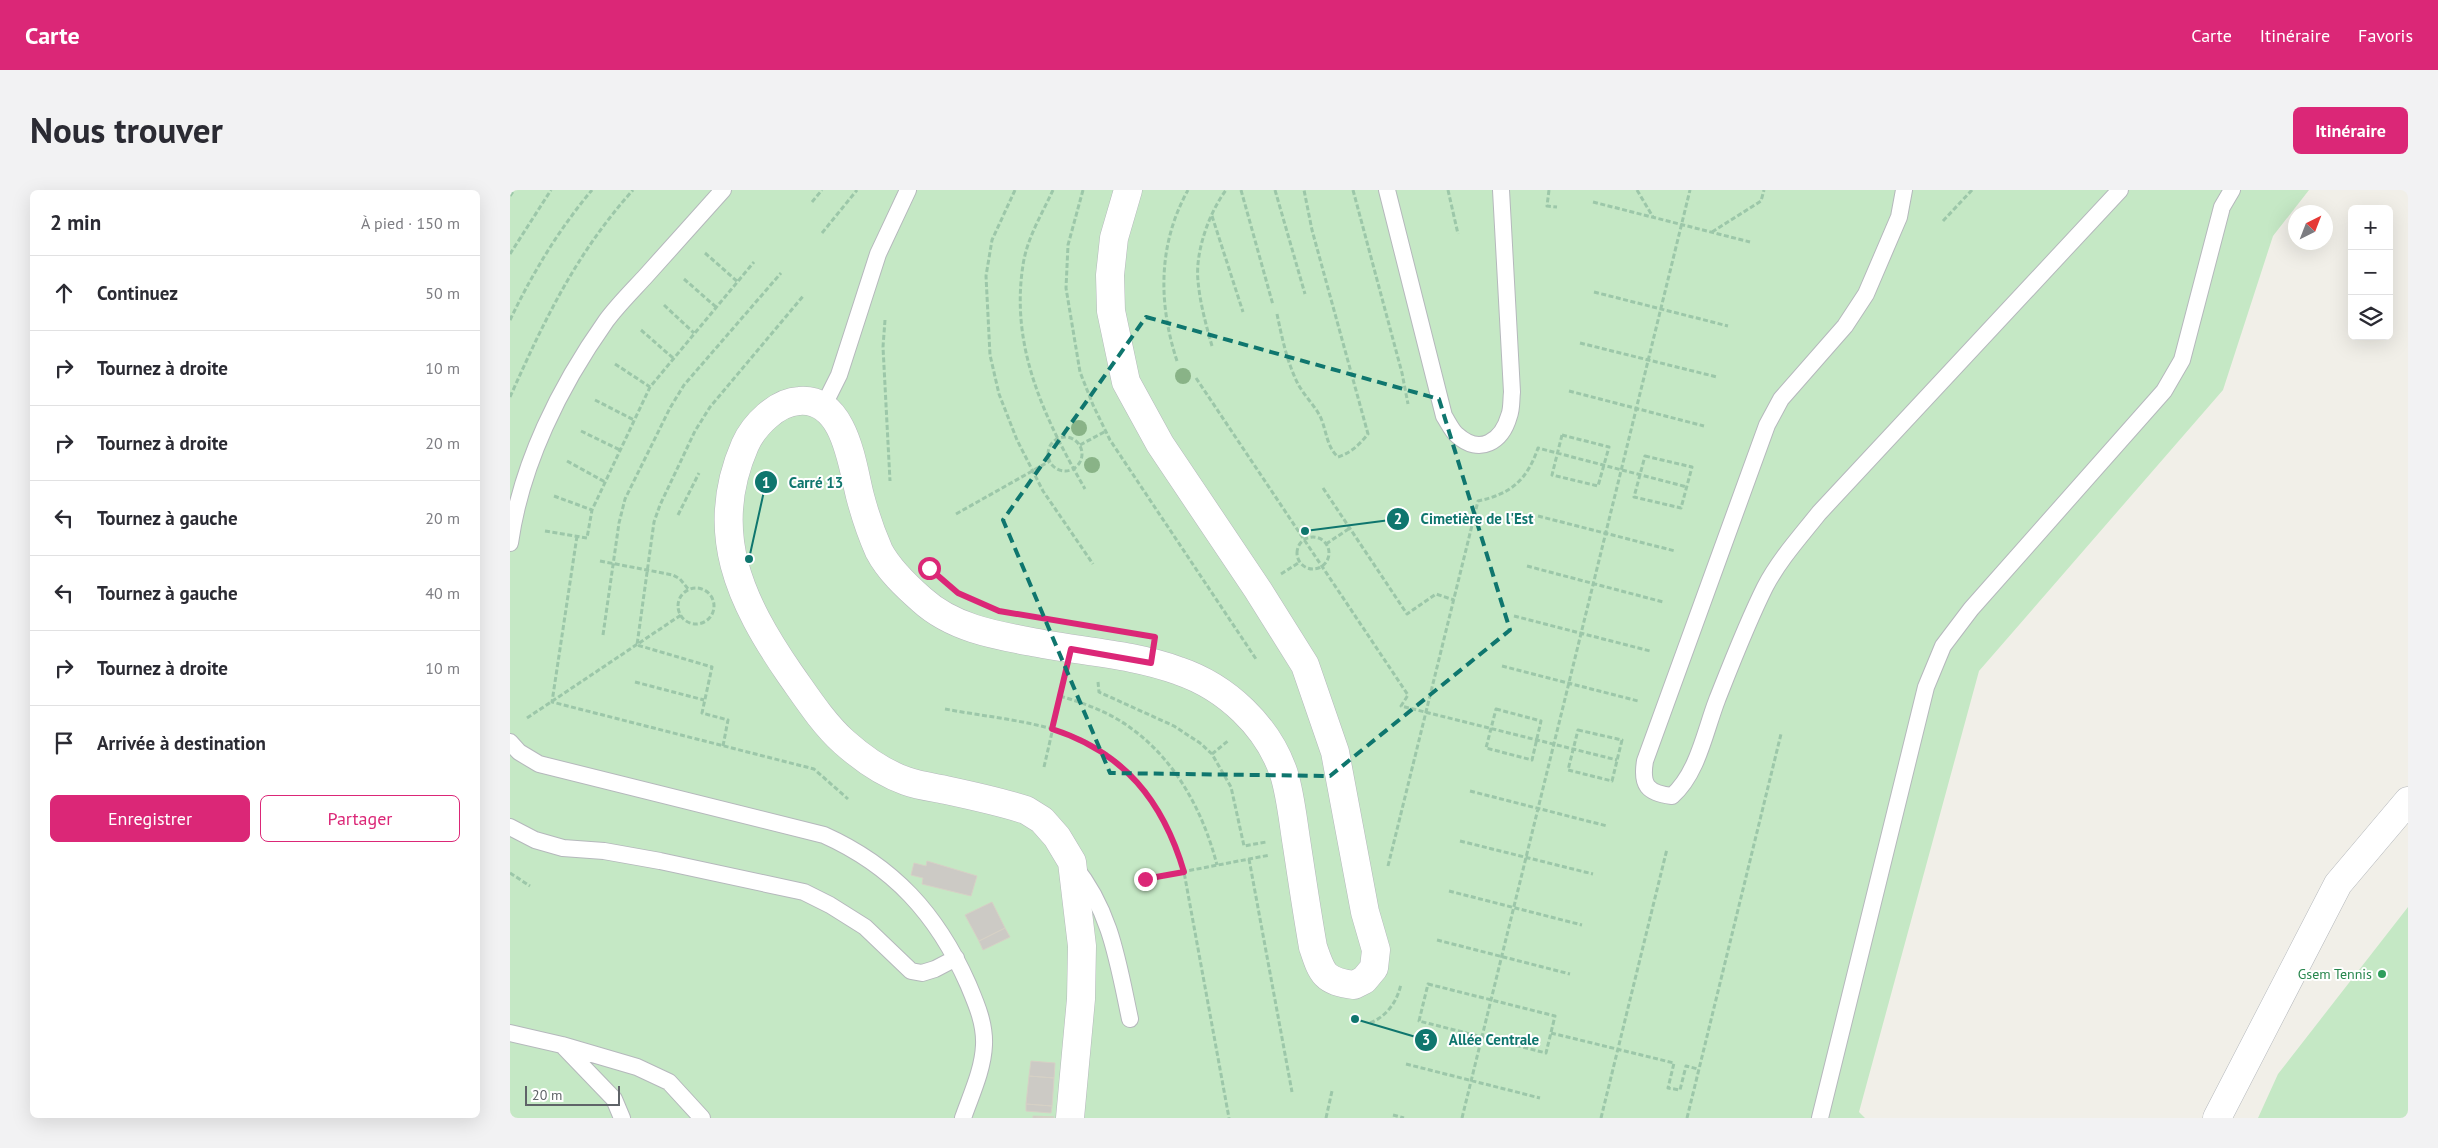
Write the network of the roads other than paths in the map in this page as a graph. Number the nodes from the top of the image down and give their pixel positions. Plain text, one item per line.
1 (723, 190) edge
2 (908, 190) edge
3 (1128, 190) edge
4 (1387, 190) edge
5 (1501, 190) edge
6 (1904, 190) edge
7 (2120, 190) edge
8 (2232, 190) edge
9 (823, 407) junction
10 (510, 543) edge
11 (510, 742) edge
12 (2408, 800) edge
13 (510, 827) edge
14 (1072, 862) junction
15 (956, 958) junction
16 (1130, 1019) dead end
17 (510, 1033) edge
18 (562, 1045) junction
19 (622, 1118) edge
20 (702, 1118) edge
21 (963, 1118) edge
22 (1070, 1118) edge
23 (1820, 1118) edge
24 (2217, 1118) edge

1 - 10 lane
2 - 9 lane
3 - 9 street
4 - 5 lane
6 - 7 lane
8 - 23 lane
9 - 14 street
11 - 15 lane
12 - 24 street
13 - 15 lane
14 - 16 lane
14 - 22 street
15 - 21 lane
17 - 18 lane
18 - 19 lane
18 - 20 lane

